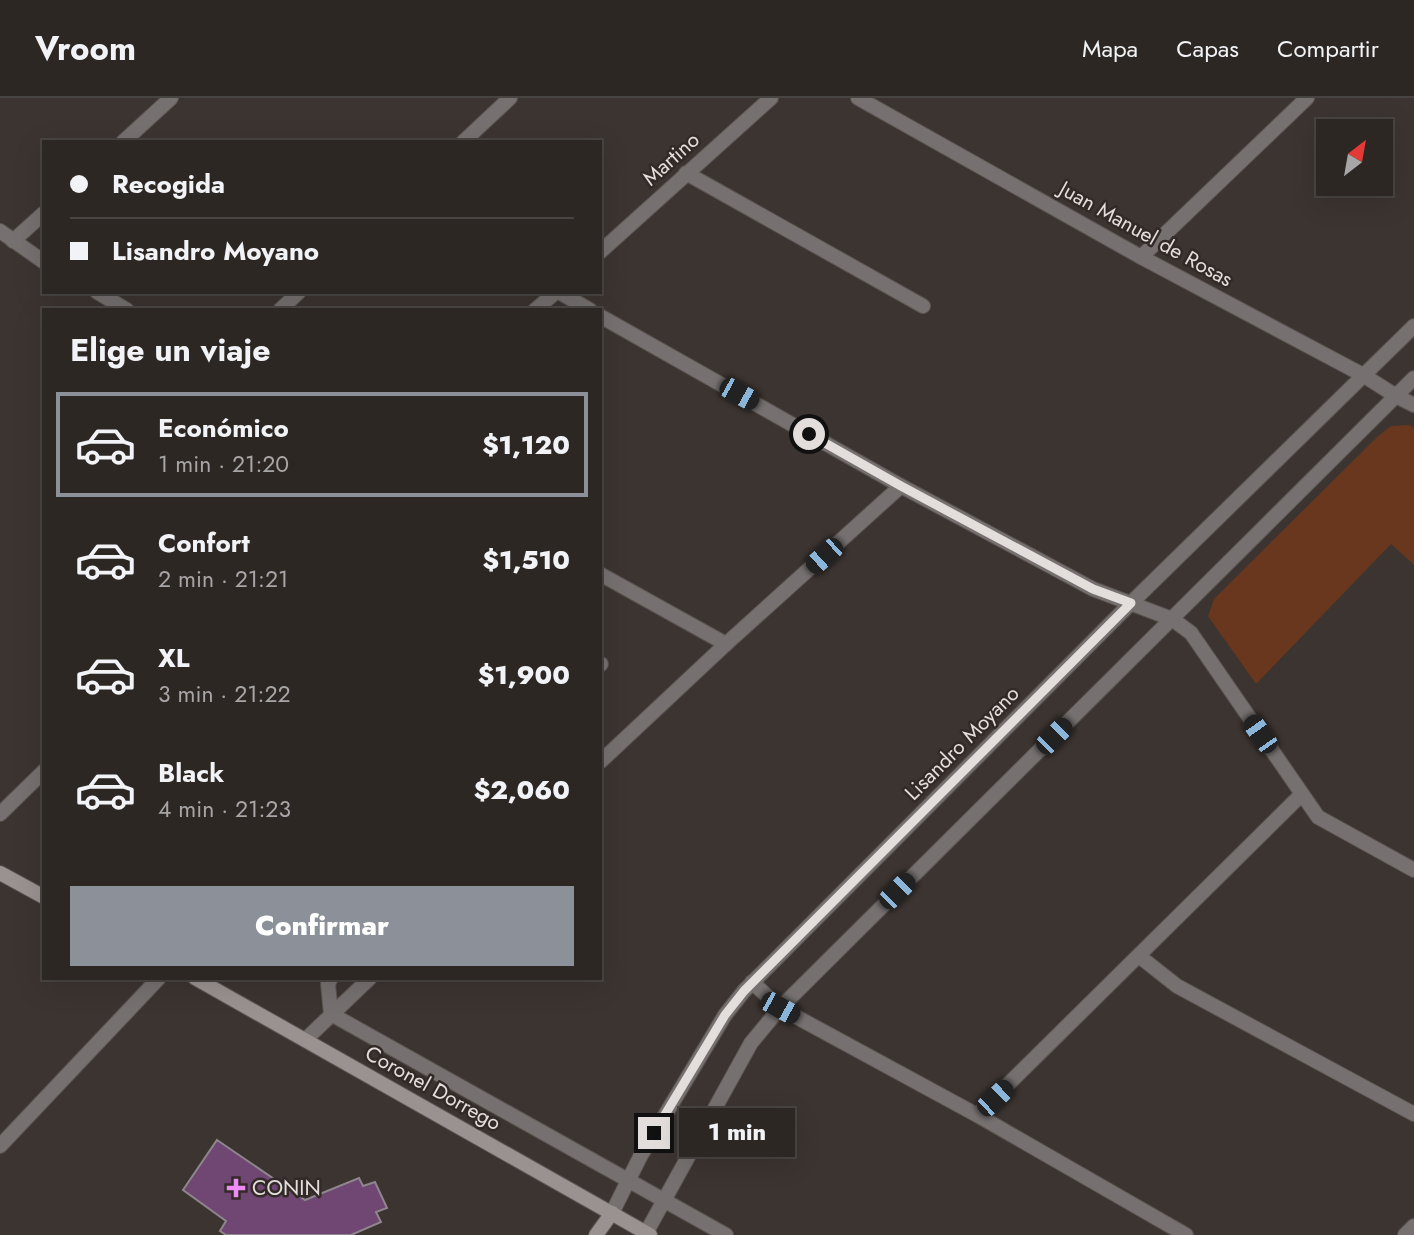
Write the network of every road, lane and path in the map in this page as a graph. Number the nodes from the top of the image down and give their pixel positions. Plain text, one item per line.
1 (171, 98) edge
2 (510, 98) edge
3 (771, 98) edge
4 (858, 98) edge
5 (1307, 98) edge
6 (124, 140) edge
7 (465, 140) edge
8 (686, 173) junction
9 (42, 215) edge
10 (0, 231) edge
11 (13, 241) junction
12 (602, 249) edge
13 (1141, 257) junction
14 (42, 261) edge
15 (100, 294) edge
16 (297, 294) edge
17 (555, 294) edge
18 (561, 294) edge
19 (923, 306) dead end
20 (124, 308) edge
21 (282, 308) edge
22 (537, 308) edge
23 (586, 308) edge
24 (602, 317) edge
25 (1414, 326) edge
26 (1363, 376) junction
27 (1414, 378) edge
28 (1396, 396) junction
29 (1414, 405) edge
30 (901, 486) junction
31 (602, 575) edge
32 (1131, 603) junction
33 (1172, 619) junction
34 (726, 644) junction
35 (602, 760) edge
36 (42, 773) edge
37 (1302, 794) junction
38 (0, 814) edge
39 (1414, 870) edge
40 (0, 873) edge
41 (42, 896) edge
42 (1139, 956) junction
43 (157, 980) edge
44 (199, 980) edge
45 (330, 980) edge
46 (368, 980) edge
47 (752, 982) junction
48 (780, 1008) junction
49 (331, 1014) junction
50 (305, 1040) junction
51 (1414, 1114) edge
52 (977, 1115) junction
53 (0, 1146) edge
54 (629, 1181) junction
55 (663, 1200) junction
56 (612, 1213) junction
57 (1414, 1226) edge
58 (647, 1234) edge
59 (596, 1235) edge
60 (726, 1235) edge
61 (1186, 1235) edge
62 (1405, 1235) edge

1 - 6 street
2 - 7 street
3 - 8 street, Martino
4 - 13 street, Juan Manuel de Rosas
5 - 13 street
8 - 12 street, Martino
8 - 19 street
9 - 11 street
10 - 11 street
11 - 14 street
13 - 26 street, Juan Manuel de Rosas
15 - 20 street
16 - 21 street
17 - 22 street
18 - 23 street
24 - 30 street
25 - 26 street, Lisandro Moyano
26 - 28 street, Juan Manuel de Rosas
26 - 32 street, Lisandro Moyano
27 - 28 street
28 - 29 street, Juan Manuel de Rosas
28 - 33 street
30 - 32 street
30 - 34 street
31 - 34 street
32 - 33 street
32 - 47 street, Lisandro Moyano
33 - 37 street
33 - 48 street
34 - 35 street
36 - 38 street
37 - 39 street
37 - 42 street
40 - 41 street
42 - 51 street
42 - 52 street
43 - 53 street
44 - 50 street, Coronel Dorrego
45 - 49 street
46 - 49 street
47 - 48 street
47 - 54 street, Lisandro Moyano
48 - 52 street
48 - 55 street
49 - 50 street
49 - 54 street
50 - 56 street, Coronel Dorrego
52 - 61 street
54 - 55 street
54 - 56 street, Lisandro Moyano
55 - 58 street
55 - 60 street
56 - 58 street, Coronel Dorrego
56 - 59 street, Lisandro Moyano
57 - 62 street

